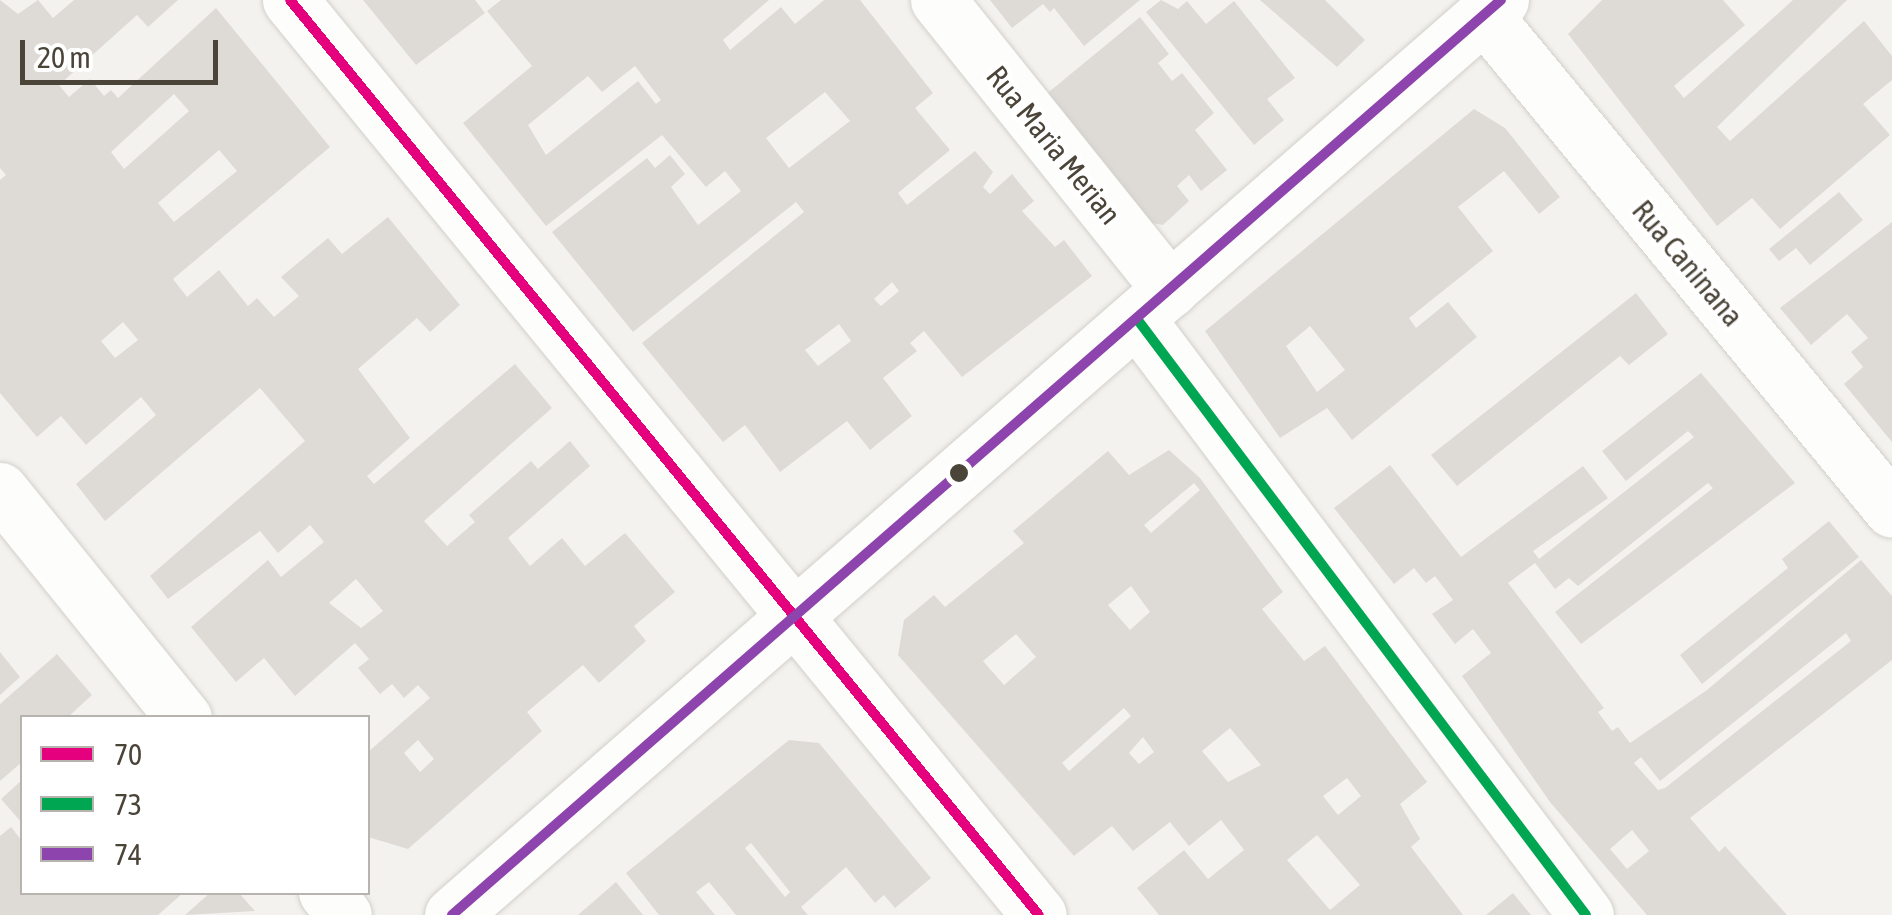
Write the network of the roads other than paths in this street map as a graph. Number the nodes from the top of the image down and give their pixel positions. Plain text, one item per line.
1 (290, 0) edge
2 (938, 0) edge
3 (1492, 7) edge
4 (1154, 305) junction
5 (0, 490) edge
6 (1892, 510) edge
7 (790, 616) junction
8 (182, 715) edge
9 (328, 895) edge
10 (344, 915) edge
11 (452, 915) edge
12 (1038, 915) edge
13 (1586, 915) edge

1 - 7 street
2 - 4 street, Rua Maria Merian
3 - 4 street
3 - 6 street, Rua Caninana
4 - 7 street
4 - 13 street, Rua Maria Merian
5 - 8 street
7 - 11 street
7 - 12 street
9 - 10 street

